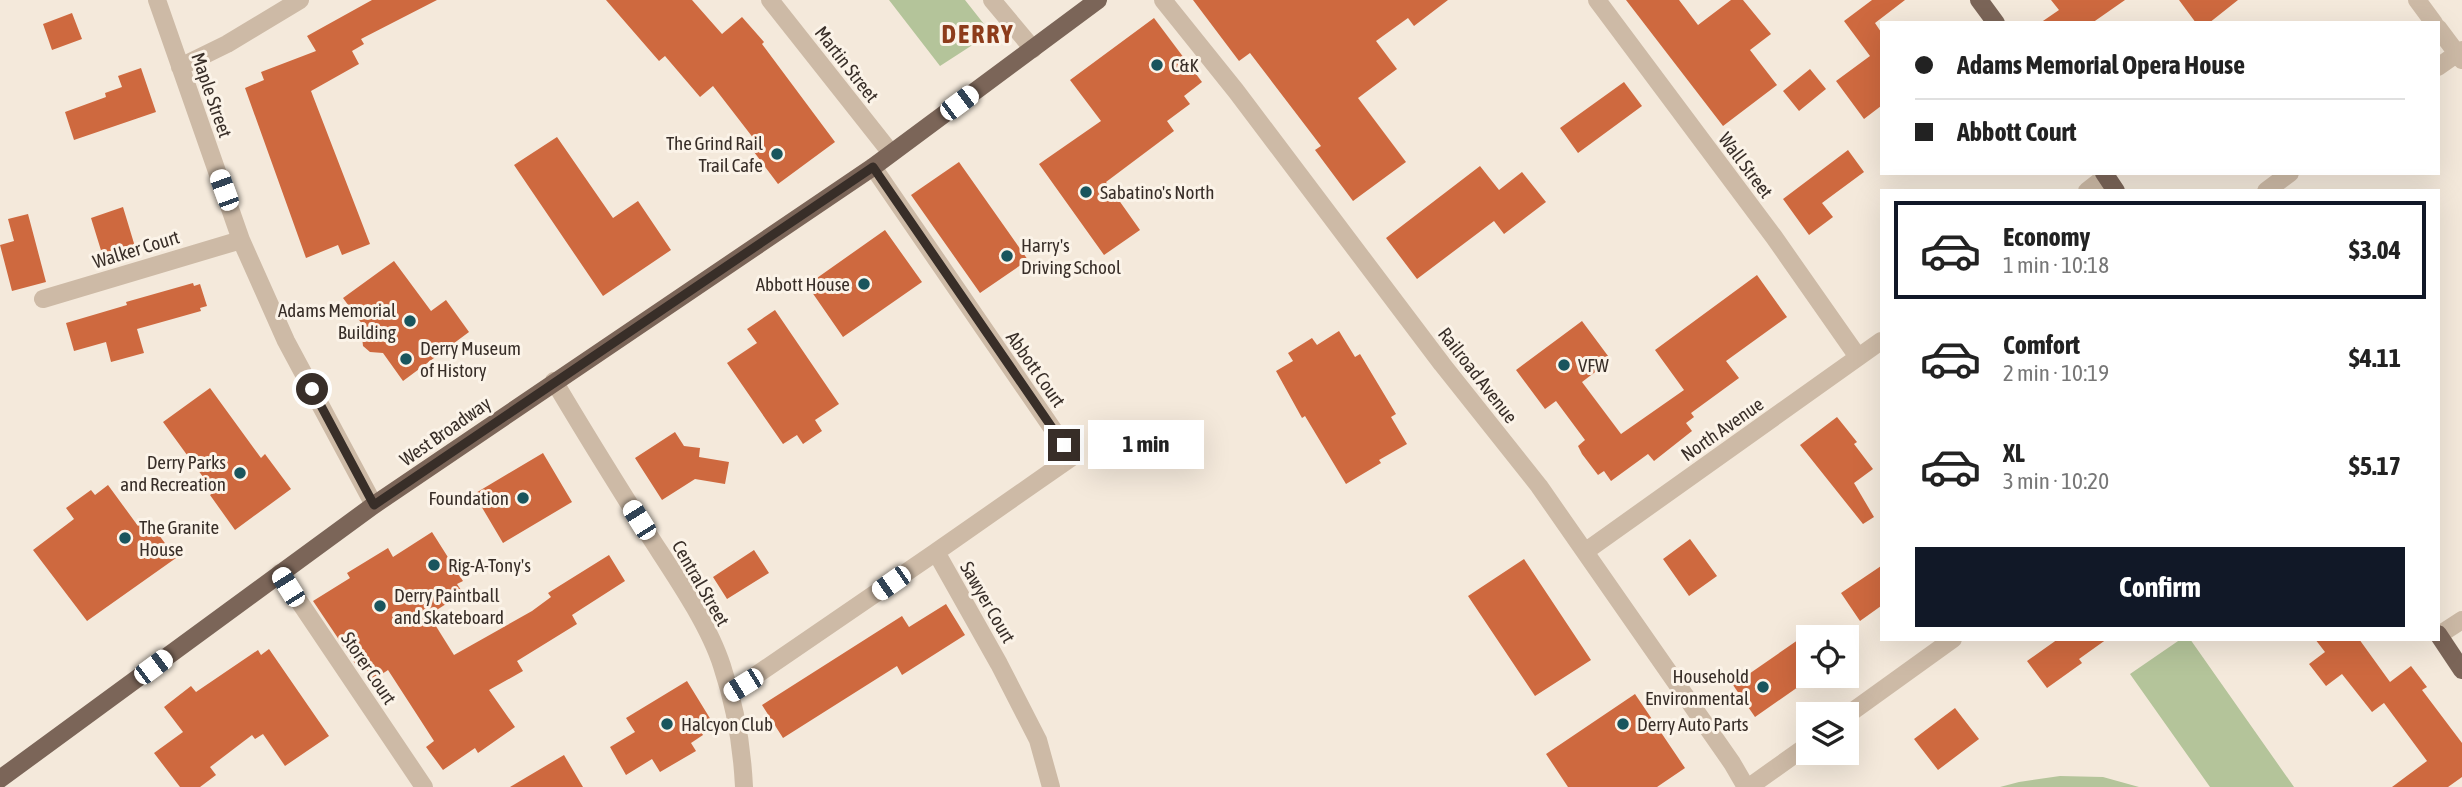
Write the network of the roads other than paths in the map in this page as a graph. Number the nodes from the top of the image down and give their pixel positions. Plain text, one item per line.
1 (157, 0) edge
2 (300, 0) edge
3 (770, 0) edge
4 (992, 0) edge
5 (1098, 0) edge
6 (1163, 0) edge
7 (1597, 0) edge
8 (1979, 0) edge
9 (2417, 0) edge
10 (1995, 21) edge
11 (2433, 21) edge
12 (2440, 29) edge
13 (1033, 49) junction
14 (2460, 54) edge
15 (2440, 66) edge
16 (180, 67) junction
17 (891, 153) junction
18 (873, 167) junction
19 (2287, 175) edge
20 (2109, 180) edge
21 (2091, 189) edge
22 (2269, 189) edge
23 (241, 240) junction
24 (43, 299) dead end
25 (1880, 342) edge
26 (1858, 357) junction
27 (554, 381) junction
28 (374, 505) junction
29 (1586, 551) junction
30 (936, 552) junction
31 (280, 573) junction
32 (2462, 620) edge
33 (2440, 634) edge
34 (2440, 638) edge
35 (1950, 641) edge
36 (2462, 670) edge
37 (730, 693) junction
38 (1859, 707) edge
39 (1796, 753) edge
40 (0, 779) edge
41 (424, 787) edge
42 (744, 787) edge
43 (1051, 787) edge
44 (1747, 787) edge

1 - 16 street, Maple Street
2 - 16 street
3 - 17 street, Martin Street
4 - 13 street
5 - 13 main road, West Broadway
6 - 29 street, Railroad Avenue
7 - 26 street, Wall Street
8 - 10 main road
9 - 11 street
12 - 14 street
13 - 17 main road, West Broadway
14 - 15 street
16 - 23 street, Maple Street
17 - 18 main road, West Broadway
18 - 27 main road, West Broadway
18 - 30 street, Abbott Court
19 - 22 street
20 - 21 street
23 - 24 street, Walker Court
23 - 28 street, Maple Street
25 - 26 street, North Avenue
26 - 29 street, North Avenue
27 - 28 main road, West Broadway
27 - 37 street, Central Street
28 - 31 main road, West Broadway
29 - 44 street, Railroad Avenue
30 - 37 street, Sawyer Court
30 - 43 street, Sawyer Court
31 - 40 main road, West Broadway
31 - 41 street, Storer Court
32 - 33 street
34 - 36 main road
35 - 38 street
37 - 42 street, Central Street
39 - 44 street

